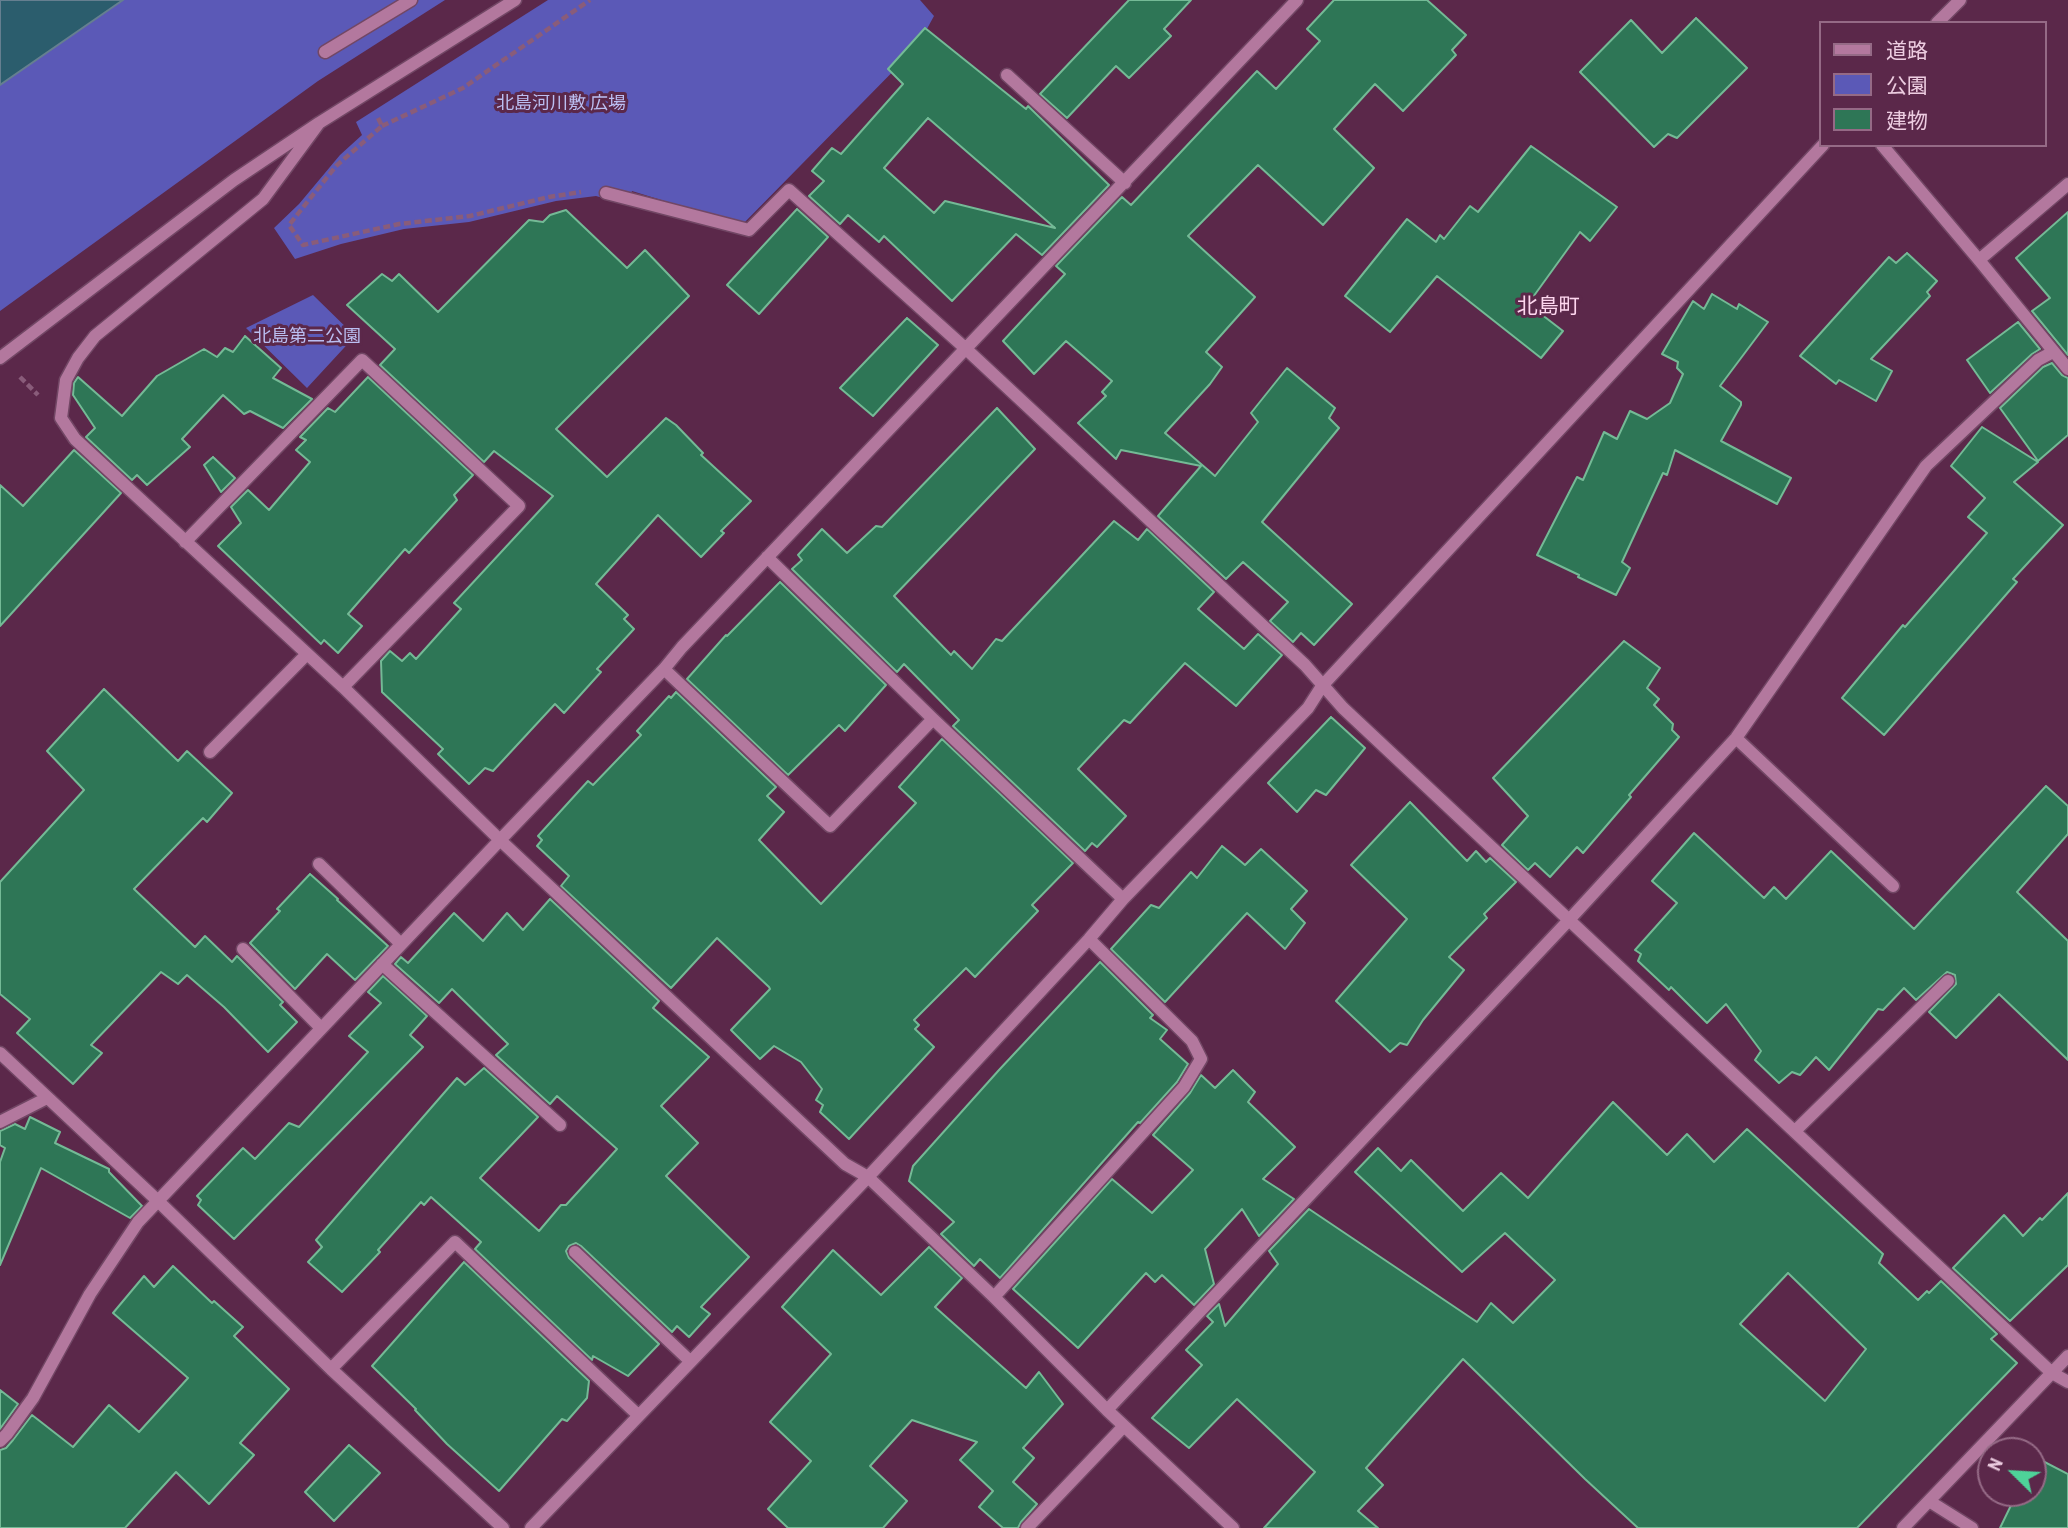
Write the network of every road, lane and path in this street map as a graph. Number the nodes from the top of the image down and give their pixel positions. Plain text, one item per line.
1 (411, 0) edge
2 (515, 0) edge
3 (590, 0) edge
4 (1297, 0) edge
5 (1959, 0) edge
6 (1939, 21) edge
7 (325, 52) dead end
8 (1007, 75) dead end
9 (367, 93) junction
10 (319, 122) junction
11 (382, 126) junction
12 (1821, 147) edge
13 (1884, 147) edge
14 (1125, 183) junction
15 (2068, 184) edge
16 (606, 193) joint
17 (1979, 260) junction
18 (965, 348) junction
19 (2053, 352) junction
20 (1, 358) edge
21 (2068, 369) edge
22 (61, 418) junction
23 (185, 542) junction
24 (767, 557) junction
25 (307, 654) junction
26 (664, 669) junction
27 (1322, 686) junction
28 (343, 687) junction
29 (933, 719) junction
30 (1736, 738) junction
31 (210, 752) dead end
32 (500, 840) junction
33 (319, 864) dead end
34 (1893, 886) dead end
35 (1123, 899) junction
36 (1569, 920) junction
37 (1089, 939) junction
38 (401, 944) junction
39 (243, 949) dead end
40 (382, 964) junction
41 (1948, 981) dead end
42 (321, 1028) junction
43 (0, 1054) edge
44 (47, 1098) junction
45 (0, 1122) edge
46 (560, 1125) dead end
47 (1795, 1131) junction
48 (868, 1177) junction
49 (158, 1201) junction
50 (575, 1252) dead end
51 (994, 1297) junction
52 (2068, 1356) edge
53 (690, 1361) junction
54 (331, 1369) junction
55 (2052, 1373) junction
56 (2068, 1382) edge
57 (1107, 1410) junction
58 (638, 1415) junction
59 (1124, 1426) junction
60 (0, 1441) edge
61 (1929, 1501) junction
62 (503, 1528) edge
63 (531, 1528) edge
64 (1027, 1528) edge
65 (1233, 1528) edge
66 (1903, 1528) edge
67 (1972, 1528) edge

1 - 7 street
2 - 9 street
3 - 11 path
4 - 14 street
5 - 6 street
8 - 14 street
9 - 10 street
9 - 11 path
10 - 20 street
10 - 22 street
11 - 16 path
12 - 27 street
13 - 17 street
14 - 18 street
15 - 17 street
16 - 18 street
17 - 19 street
18 - 24 street
18 - 27 street
19 - 21 street
19 - 30 street
20 - 22 path
22 - 23 street
23 - 25 street
23 - 28 street
24 - 26 street
24 - 29 street
25 - 28 street
25 - 31 street
26 - 29 street
26 - 32 street
27 - 35 street
27 - 36 street
28 - 32 street
29 - 35 street
30 - 34 street
30 - 36 street
32 - 38 street
32 - 48 street
33 - 38 street
35 - 37 street
36 - 47 street
36 - 57 street
37 - 48 street
37 - 51 street
38 - 40 street
39 - 42 street
40 - 42 street
40 - 46 street
41 - 47 street
42 - 49 street
43 - 44 street
44 - 45 street
44 - 49 street
47 - 55 street
48 - 51 street
48 - 53 street
49 - 54 street
49 - 60 street
50 - 53 street
51 - 57 street
52 - 55 street
53 - 58 street
54 - 58 street
54 - 62 street
55 - 56 street
55 - 61 street
57 - 59 street
58 - 63 street
59 - 64 street
59 - 65 street
61 - 66 street
61 - 67 street

